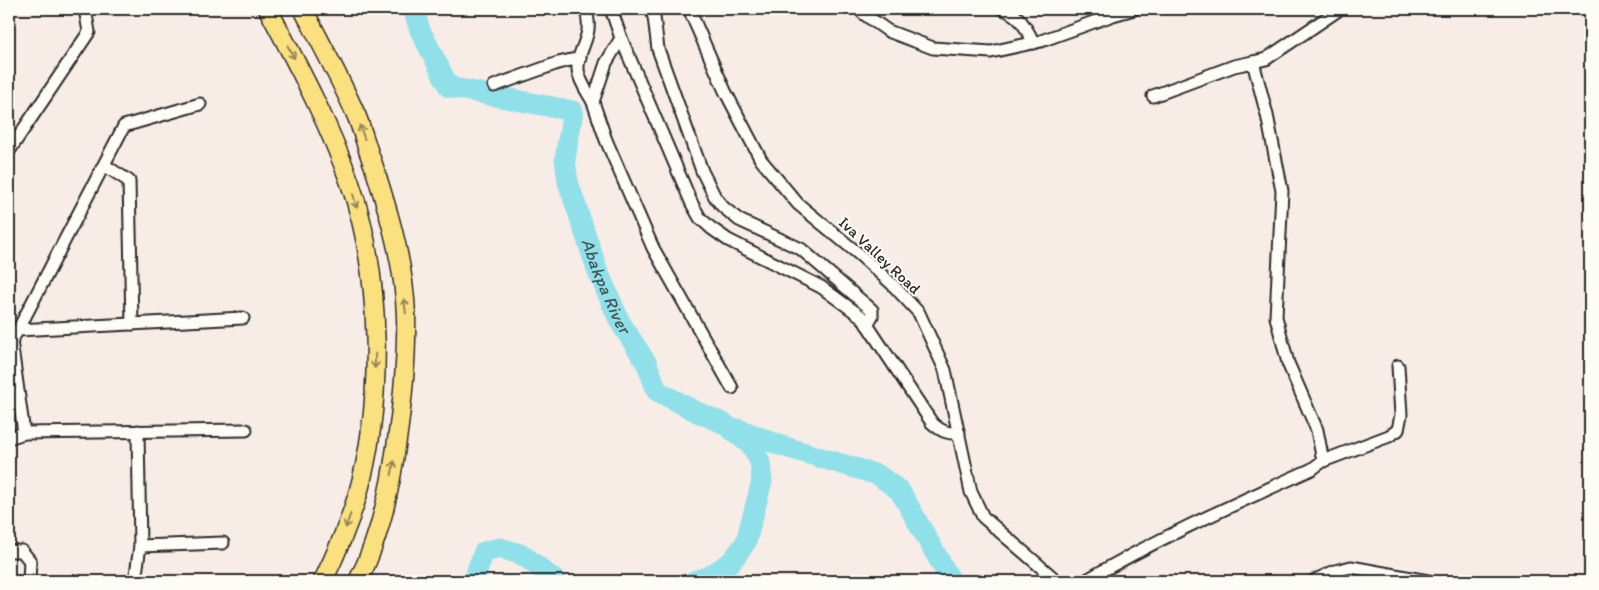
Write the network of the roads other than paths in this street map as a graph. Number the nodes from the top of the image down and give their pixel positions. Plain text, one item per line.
1 (86, 9) edge
2 (268, 9) edge
3 (303, 9) edge
4 (585, 9) edge
5 (610, 9) edge
6 (651, 9) edge
7 (689, 9) edge
8 (859, 9) edge
9 (1003, 9) edge
10 (1134, 9) edge
11 (1340, 9) edge
12 (621, 38) junction
13 (1034, 43) junction
14 (580, 58) junction
15 (1253, 62) junction
16 (494, 86) dead end
17 (1153, 96) dead end
18 (593, 102) junction
19 (200, 104) dead end
20 (9, 151) edge
21 (104, 165) junction
22 (243, 318) dead end
23 (132, 324) junction
24 (868, 325) junction
25 (18, 330) junction
26 (1398, 366) dead end
27 (732, 388) dead end
28 (246, 430) dead end
29 (138, 431) junction
30 (24, 433) junction
31 (959, 433) junction
32 (9, 438) edge
33 (1323, 461) junction
34 (223, 543) dead end
35 (140, 546) junction
36 (9, 551) edge
37 (29, 581) edge
38 (135, 581) edge
39 (323, 581) edge
40 (358, 581) edge
41 (1057, 581) edge
42 (1085, 581) edge
43 (1313, 581) edge
44 (1428, 581) edge

1 - 20 street
2 -> 39 highway
40 -> 3 highway
4 - 14 street
5 - 12 street
6 - 24 street
7 - 31 street, Iva Valley Road
8 - 13 street
9 - 13 street
10 - 13 street
11 - 15 street
12 - 18 street
12 - 24 street
14 - 16 street
14 - 18 street
15 - 17 street
15 - 33 street
18 - 27 street
19 - 21 street
21 - 23 street
21 - 25 street
22 - 23 street
23 - 25 street
24 - 31 street
25 - 30 street
26 - 33 street
28 - 29 street
29 - 30 street
29 - 35 street
30 - 32 street
31 - 41 street, Iva Valley Road
33 - 42 street
34 - 35 street
35 - 38 street
36 - 37 street
43 - 44 street

